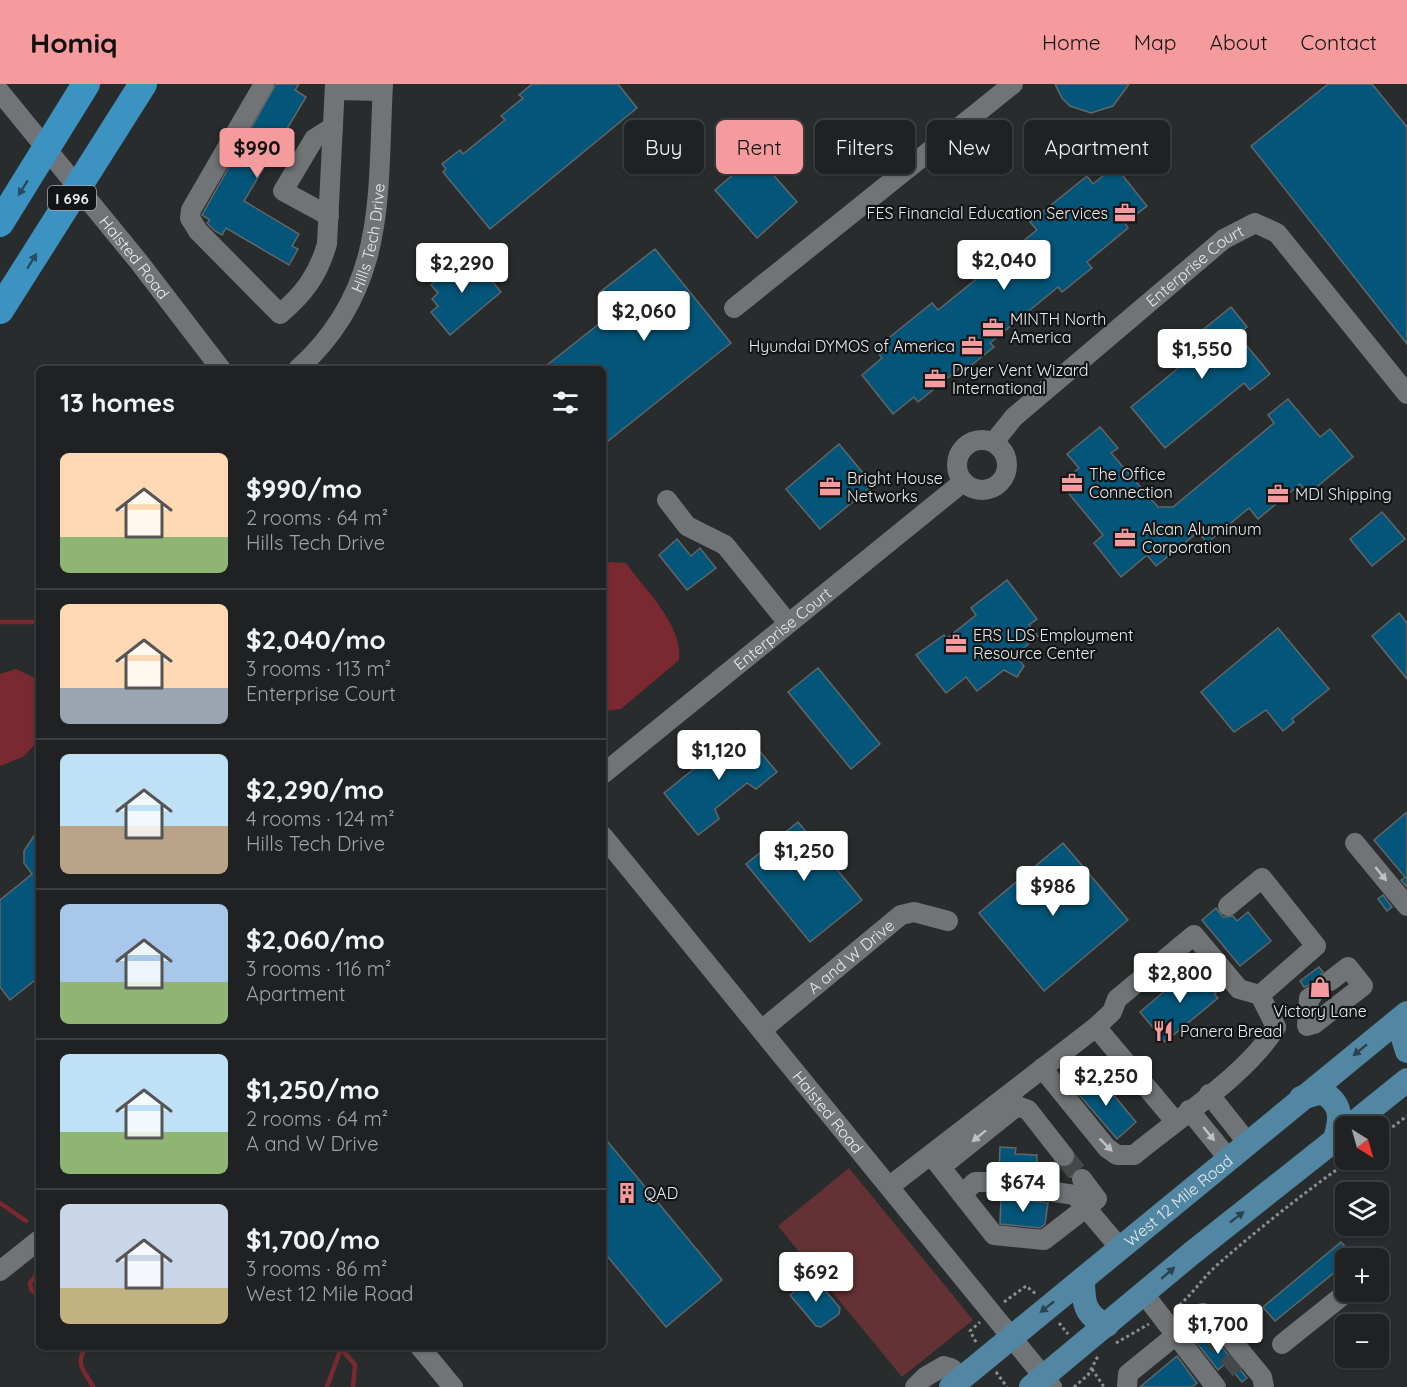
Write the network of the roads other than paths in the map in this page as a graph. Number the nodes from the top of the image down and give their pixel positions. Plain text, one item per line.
1 (86, 84) edge
2 (143, 84) edge
3 (264, 84) edge
4 (1013, 84) edge
5 (335, 87) edge
6 (382, 88) edge
7 (0, 92) edge
8 (333, 127) junction
9 (329, 216) junction
10 (0, 223) edge
11 (734, 308) dead end
12 (0, 310) edge
13 (219, 366) edge
14 (301, 366) edge
15 (1407, 394) edge
16 (994, 442) junction
17 (963, 482) junction
18 (667, 500) dead end
19 (788, 623) junction
20 (606, 772) edge
21 (606, 840) edge
22 (1355, 843) dead end
23 (1228, 906) dead end
24 (1407, 906) edge
25 (948, 921) dead end
26 (1330, 981) dead end
27 (1260, 995) junction
28 (1312, 996) dead end
29 (1407, 1013) edge
30 (1307, 1026) junction
31 (1096, 1027) junction
32 (1276, 1027) junction
33 (762, 1029) junction
34 (1407, 1051) edge
35 (1042, 1068) junction
36 (1407, 1080) edge
37 (1209, 1094) junction
38 (1301, 1098) junction
39 (1013, 1100) junction
40 (1182, 1115) junction
41 (1340, 1116) edge
42 (1363, 1116) edge
43 (1335, 1139) edge
44 (1247, 1142) junction
45 (1064, 1156) tunnel mouth
46 (1228, 1158) junction
47 (936, 1161) junction
48 (1082, 1179) tunnel mouth
49 (890, 1186) junction
50 (962, 1194) junction
51 (1092, 1203) junction
52 (36, 1242) edge
53 (1120, 1248) junction
54 (0, 1271) edge
55 (1083, 1279) junction
56 (1144, 1294) junction
57 (1335, 1302) edge
58 (1011, 1336) junction
59 (1108, 1336) junction
60 (1175, 1336) junction
61 (1282, 1344) dead end
62 (422, 1350) edge
63 (957, 1384) edge
64 (1043, 1384) edge
65 (453, 1387) edge
66 (915, 1387) edge
67 (1127, 1387) edge
68 (1216, 1387) edge
69 (1264, 1387) edge

1 -> 10 highway, I 696
12 -> 2 highway, I 696
3 - 9 street
4 - 11 street
5 - 6 street
5 - 8 street
6 - 14 street, Hills Tech Drive
7 - 13 street, Halsted Road
8 - 9 street
8 - 9 street
15 - 16 street, Enterprise Court
16 - 17 street
16 - 17 street
17 - 19 street, Enterprise Court
18 - 19 street
19 - 20 street, Enterprise Court
21 - 33 street, Halsted Road
22 -> 24 street
23 - 27 street
25 - 33 street, A and W Drive
26 - 30 street
27 - 31 street
27 - 32 street
28 - 30 street
29 - 34 main road
29 -> 38 main road, West 12 Mile Road
30 - 32 street
31 - 35 street
31 - 40 street
32 - 37 street
33 - 49 street, Halsted Road
35 - 39 street
35 -> 40 street
36 - 42 main road
37 - 40 street
37 - 44 street
38 - 41 main road
38 - 44 main road, West 12 Mile Road
39 - 45 street
39 - 47 street
40 -> 46 street
56 -> 43 main road
44 - 46 main road, West 12 Mile Road
46 - 53 main road, West 12 Mile Road
47 - 49 street
47 - 50 street
48 - 51 street
49 - 58 street, Halsted Road
50 - 51 street
50 - 51 street
51 - 53 street
52 - 54 street
53 - 55 main road, West 12 Mile Road
55 -> 58 main road, West 12 Mile Road
55 - 59 main road
56 - 59 main road
56 - 60 street
57 - 61 street
58 - 63 main road, West 12 Mile Road
58 - 64 street, Halsted Road
59 - 64 main road
60 - 67 street
60 - 68 street
60 - 69 street
62 - 65 street
63 - 66 street

